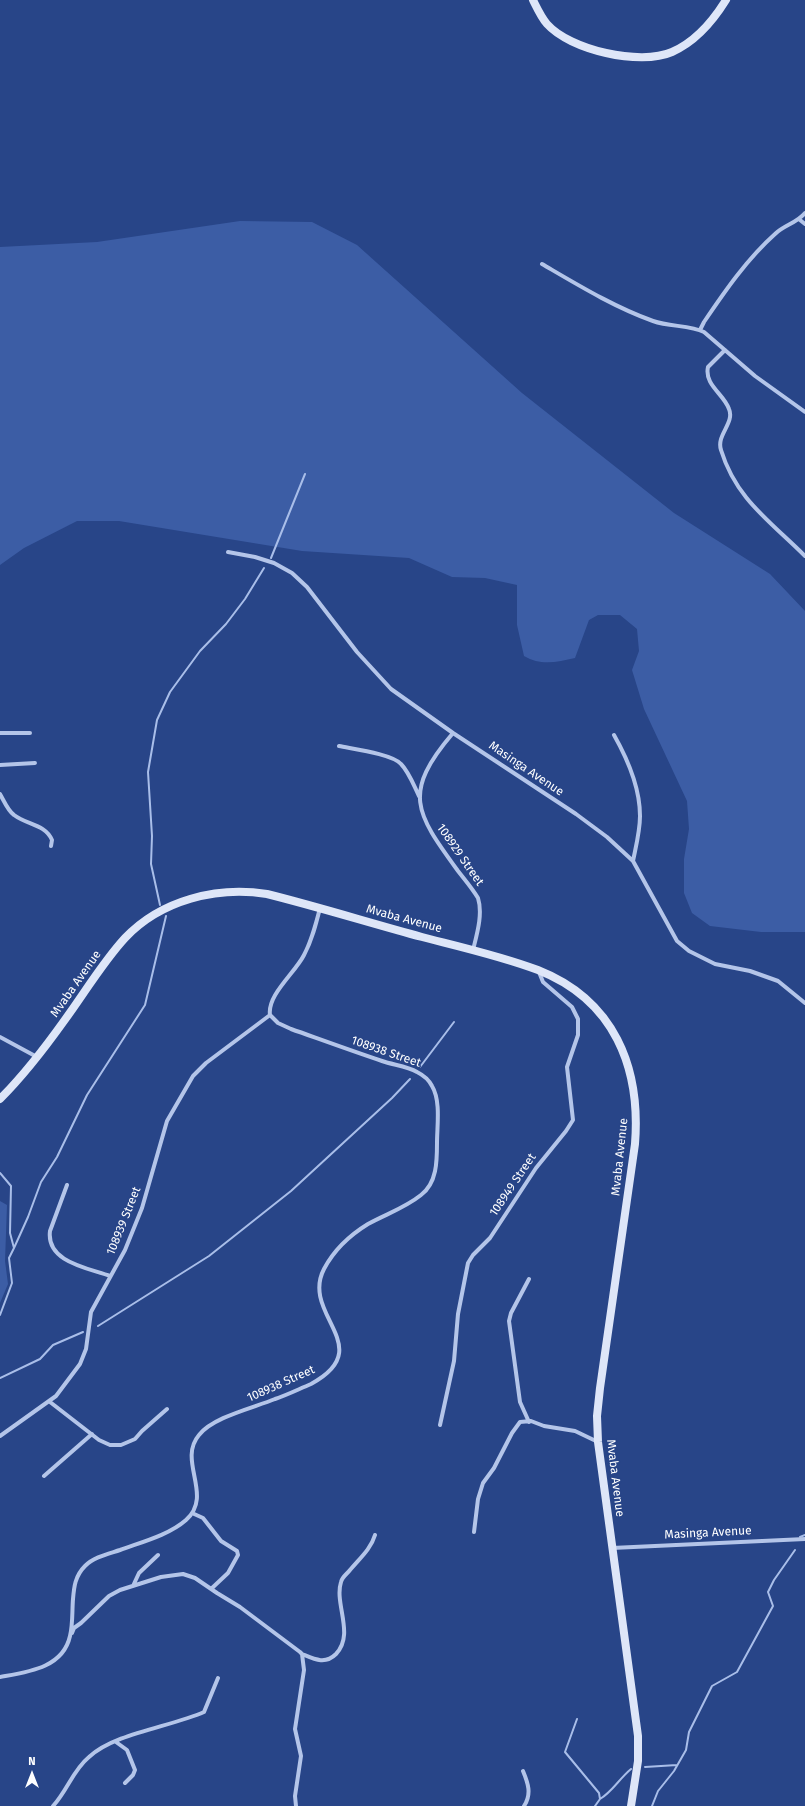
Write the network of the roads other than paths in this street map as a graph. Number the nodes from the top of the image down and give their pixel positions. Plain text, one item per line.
1 (533, 0) edge
2 (726, 0) edge
3 (805, 213) edge
4 (800, 220) junction
5 (805, 224) edge
6 (542, 264) dead end
7 (700, 330) junction
8 (725, 350) junction
9 (805, 412) edge
10 (228, 552) dead end
11 (805, 556) edge
12 (0, 733) edge
13 (453, 733) junction
14 (30, 734) dead end
15 (614, 735) dead end
16 (339, 746) dead end
17 (35, 764) dead end
18 (0, 765) edge
19 (0, 794) edge
20 (420, 796) junction
21 (51, 846) dead end
22 (633, 861) junction
23 (321, 908) junction
24 (473, 950) junction
25 (538, 970) junction
26 (805, 1003) edge
27 (270, 1016) junction
28 (0, 1037) edge
29 (37, 1057) junction
30 (0, 1099) edge
31 (67, 1185) dead end
32 (110, 1276) junction
33 (529, 1279) dead end
34 (50, 1402) junction
35 (167, 1409) dead end
36 (529, 1422) junction
37 (440, 1425) dead end
38 (92, 1434) junction
39 (0, 1436) edge
40 (598, 1442) junction
41 (44, 1476) dead end
42 (192, 1513) junction
43 (474, 1532) dead end
44 (375, 1536) dead end
45 (805, 1539) edge
46 (611, 1548) junction
47 (158, 1555) dead end
48 (133, 1586) junction
49 (212, 1589) junction
50 (70, 1636) junction
51 (302, 1654) junction
52 (0, 1677) edge
53 (218, 1678) dead end
54 (116, 1742) junction
55 (523, 1771) dead end
56 (125, 1783) dead end
57 (53, 1806) edge
58 (296, 1806) edge
59 (524, 1806) edge
60 (632, 1806) edge

1 - 2 street
3 - 4 street
4 - 5 street
4 - 7 street
6 - 7 street
7 - 8 street
8 - 9 street
8 - 11 street
10 - 13 street, Masinga Avenue
12 - 14 street
13 - 20 street, 108929 Street
13 - 22 street, Masinga Avenue
15 - 22 street
16 - 20 street, 108929 Street
17 - 18 street
19 - 21 street
20 - 24 street, 108929 Street
22 - 26 street, Masinga Avenue
23 - 24 street, Mvaba Avenue
23 - 27 street
23 - 29 street, Mvaba Avenue
24 - 25 street, Mvaba Avenue
25 - 37 street, 108949 Street
25 - 40 street, Mvaba Avenue
27 - 32 street, 108939 Street
27 - 42 street, 108938 Street
28 - 29 street
29 - 30 street, Mvaba Avenue
31 - 32 street
32 - 34 street, 108939 Street
33 - 36 street
34 - 38 street
34 - 39 street, 108939 Street
35 - 38 street
36 - 40 street
36 - 43 street
38 - 41 street
40 - 46 street, Mvaba Avenue
42 - 49 street
42 - 50 street
44 - 51 street
45 - 46 street, Masinga Avenue
46 - 60 street, Mvaba Avenue
47 - 48 street
48 - 49 street
48 - 50 street
49 - 51 street
50 - 52 street
51 - 58 street
53 - 54 street
54 - 56 street
54 - 57 street
55 - 59 street

